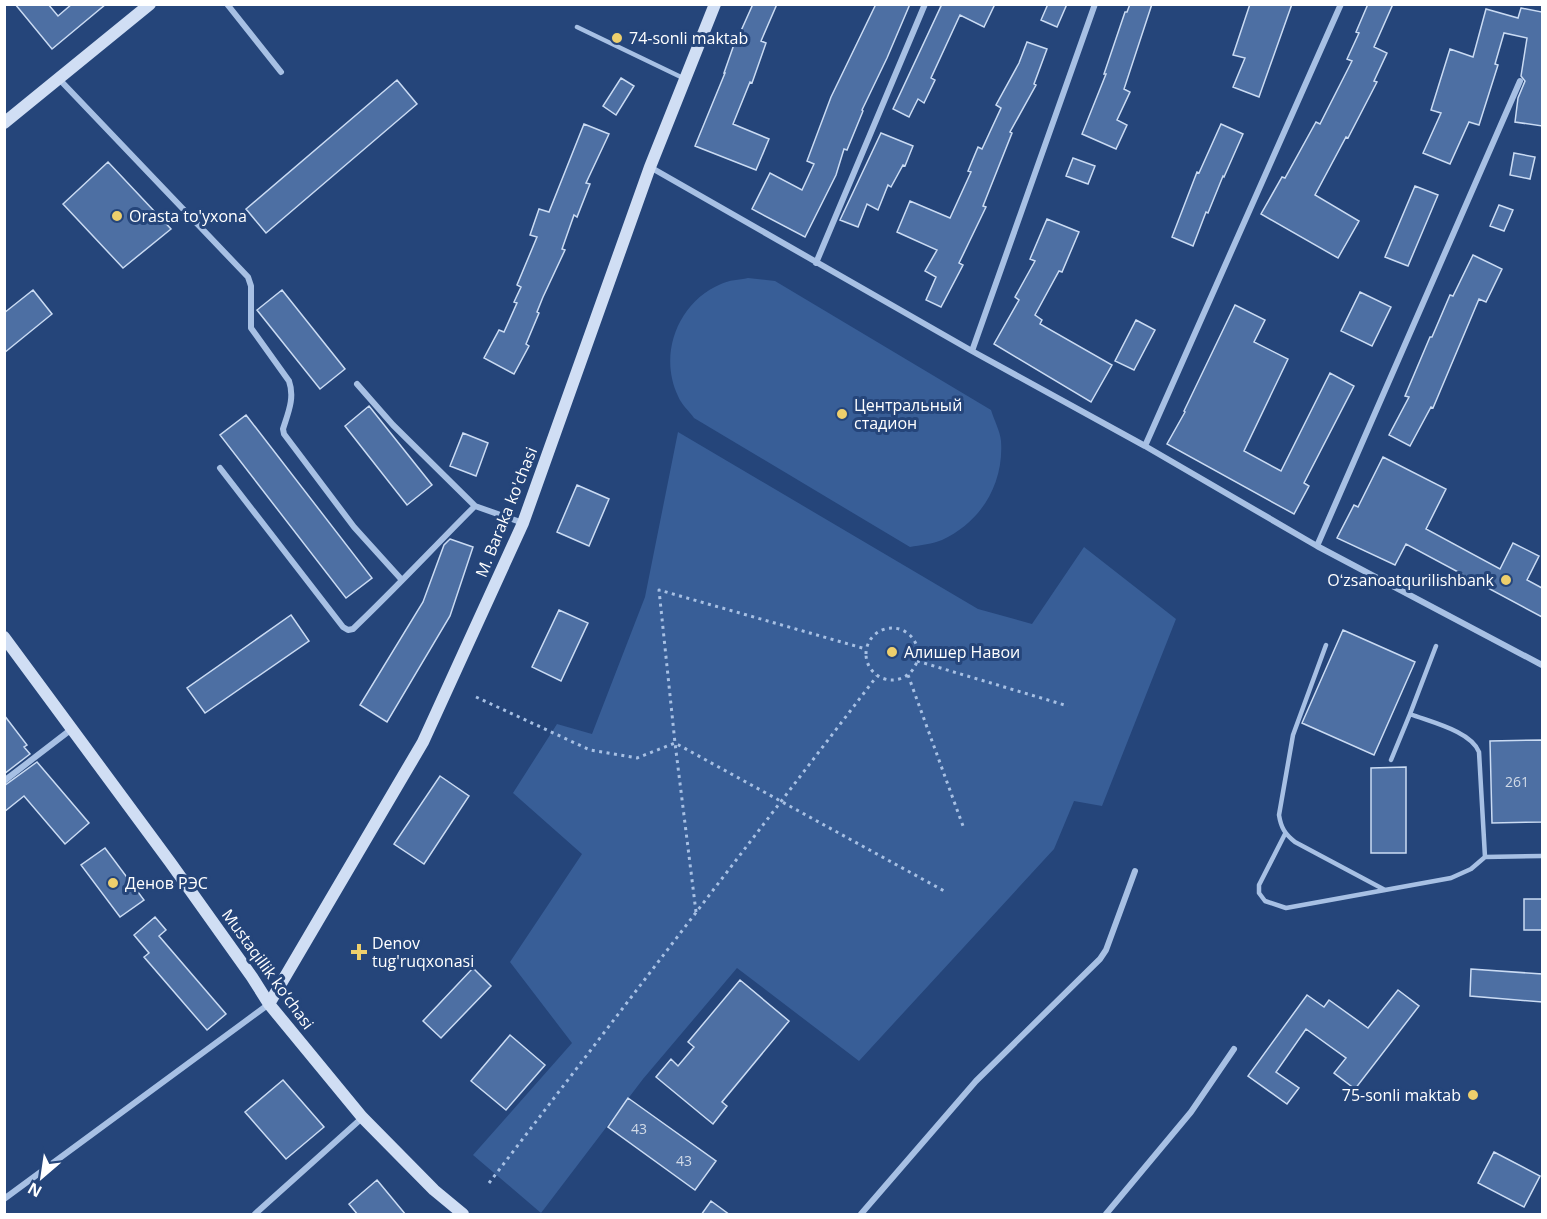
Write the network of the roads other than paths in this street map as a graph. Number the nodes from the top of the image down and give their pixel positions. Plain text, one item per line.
1 (150, 4) edge
2 (227, 4) edge
3 (715, 4) edge
4 (925, 4) edge
5 (1095, 4) edge
6 (1341, 4) edge
7 (577, 27) dead end
8 (281, 72) dead end
9 (59, 79) junction
10 (685, 79) junction
11 (1520, 81) dead end
12 (4, 123) edge
13 (650, 167) junction
14 (816, 263) junction
15 (972, 351) junction
16 (357, 384) dead end
17 (1144, 446) junction
18 (220, 468) dead end
19 (475, 506) junction
20 (523, 523) junction
21 (1317, 546) junction
22 (401, 579) junction
23 (4, 637) edge
24 (1326, 645) dead end
25 (1436, 646) dead end
26 (1542, 665) edge
27 (1410, 714) junction
28 (73, 728) junction
29 (1391, 760) dead end
30 (4, 781) edge
31 (1285, 834) junction
32 (1542, 856) edge
33 (1485, 857) junction
34 (1135, 871) dead end
35 (1385, 890) junction
36 (269, 1004) junction
37 (1234, 1049) dead end
38 (362, 1117) junction
39 (4, 1199) edge
40 (255, 1215) edge
41 (463, 1215) edge
42 (861, 1215) edge
43 (1106, 1215) edge

1 - 9 street
2 - 8 street
3 - 10 street, M. Baraka ko'chasi
4 - 14 street
5 - 15 street
6 - 17 street
7 - 10 lane
9 - 12 street
9 - 22 street
10 - 13 street, M. Baraka ko'chasi
11 - 21 street
13 - 14 street
13 - 20 street, M. Baraka ko'chasi
14 - 15 street
15 - 17 street
16 - 19 street
17 - 21 street
18 - 22 street
19 - 20 street
19 - 22 street
20 - 36 street, M. Baraka ko'chasi
21 - 26 street
23 - 28 street, Mustaqillik ko‘chasi
24 - 31 lane
25 - 27 lane
27 - 29 lane
27 - 33 lane
28 - 30 street
28 - 36 street, Mustaqillik ko‘chasi
31 - 35 lane
31 - 35 lane
32 - 33 lane
33 - 35 lane
34 - 42 street
36 - 38 street, Mustaqillik ko‘chasi
36 - 39 street
37 - 43 street
38 - 40 street
38 - 41 street, Mustaqillik ko‘chasi

